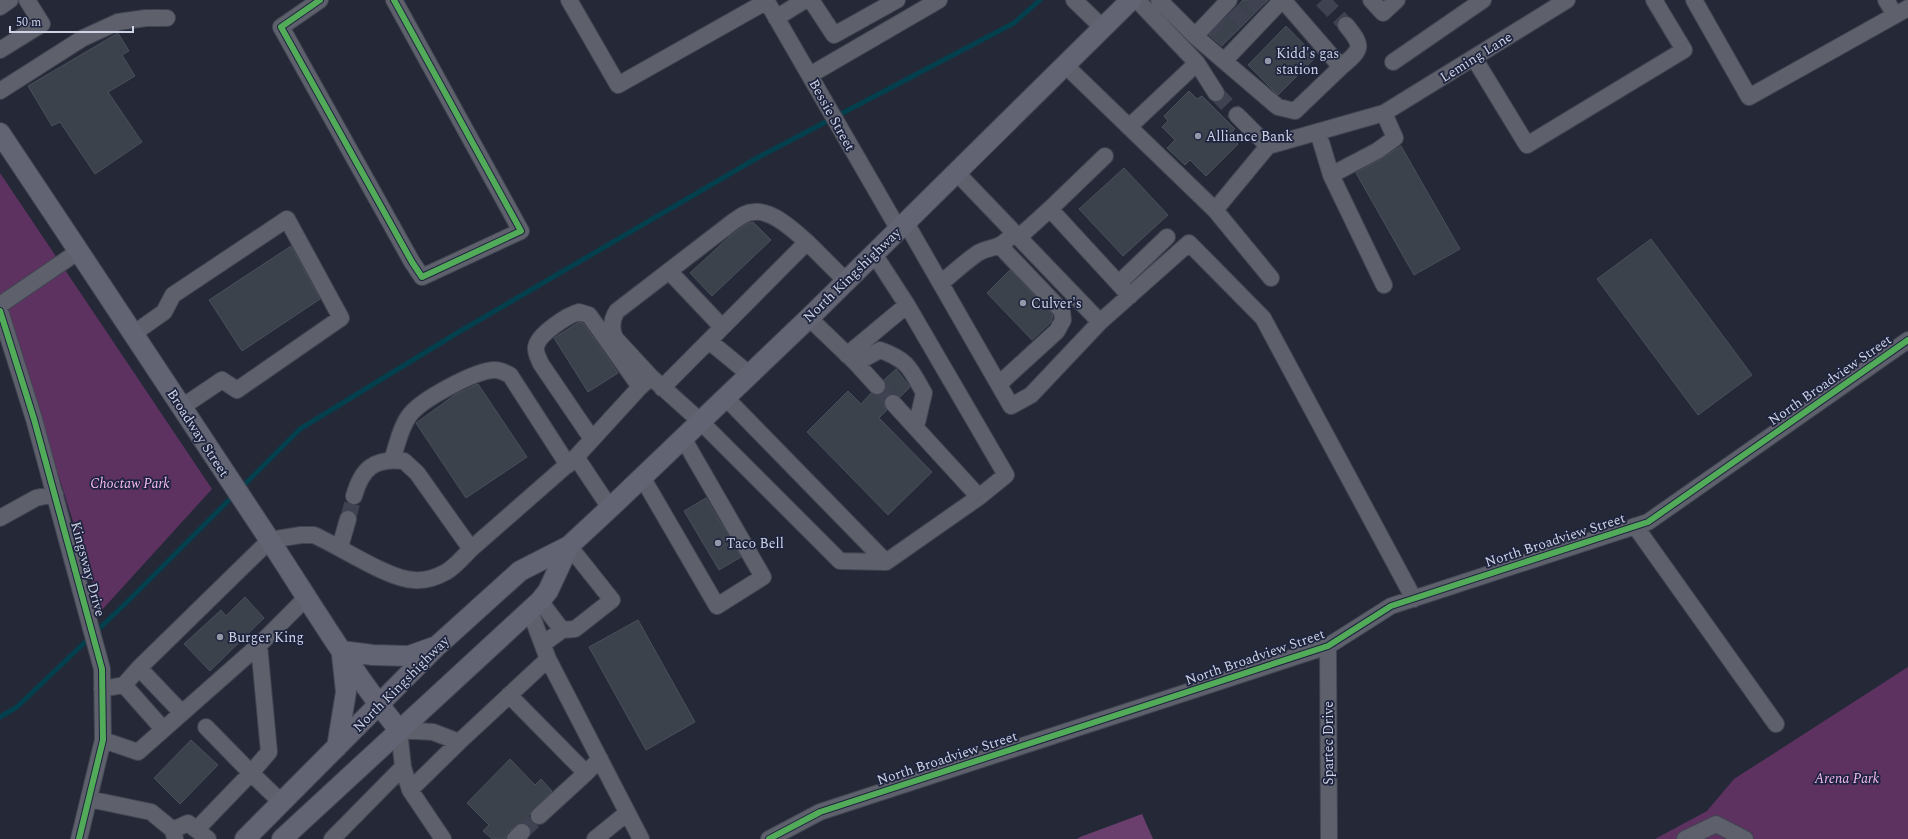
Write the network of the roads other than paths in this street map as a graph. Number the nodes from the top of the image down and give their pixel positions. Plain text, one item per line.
1 (10, 0) edge
2 (27, 0) edge
3 (320, 0) edge
4 (394, 0) edge
5 (569, 0) edge
6 (805, 0) edge
7 (812, 0) edge
8 (896, 0) edge
9 (938, 0) edge
10 (1074, 0) edge
11 (1131, 0) edge
12 (1137, 0) edge
13 (1159, 0) edge
14 (1283, 0) edge
15 (1371, 0) edge
16 (1397, 0) edge
17 (1483, 0) edge
18 (1567, 0) edge
19 (1654, 0) edge
20 (1694, 0) edge
21 (1886, 0) edge
22 (766, 1) edge
23 (1229, 5) edge
24 (0, 7) edge
25 (1901, 11) edge
26 (167, 18) dead end
27 (776, 18) junction
28 (1346, 25) tunnel mouth
29 (1103, 28) junction
30 (1195, 36) junction
31 (0, 50) edge
32 (1474, 58) junction
33 (1224, 61) junction
34 (1393, 62) dead end
35 (1197, 63) junction
36 (1065, 65) junction
37 (1341, 67) junction
38 (813, 80) junction
39 (0, 91) edge
40 (1216, 93) tunnel mouth
41 (1295, 111) junction
42 (1384, 114) junction
43 (1237, 115) tunnel mouth
44 (1129, 127) junction
45 (0, 132) edge
46 (1313, 133) junction
47 (1268, 146) junction
48 (1105, 156) dead end
49 (956, 173) junction
50 (1331, 175) junction
51 (1050, 209) junction
52 (1215, 210) junction
53 (902, 226) junction
54 (1017, 235) junction
55 (1167, 237) dead end
56 (807, 242) junction
57 (1001, 247) junction
58 (79, 251) junction
59 (874, 254) junction
60 (669, 271) junction
61 (1271, 278) dead end
62 (846, 281) junction
63 (941, 283) junction
64 (1119, 283) junction
65 (1384, 285) dead end
66 (1130, 296) junction
67 (0, 305) edge
68 (907, 305) junction
69 (0, 311) edge
70 (809, 318) junction
71 (1100, 322) junction
72 (722, 327) junction
73 (133, 334) junction
74 (1908, 340) edge
75 (709, 341) junction
76 (852, 359) junction
77 (749, 374) junction
78 (645, 382) junction
79 (999, 384) junction
80 (877, 386) tunnel mouth
81 (662, 388) junction
82 (725, 397) junction
83 (893, 403) tunnel mouth
84 (182, 407) junction
85 (700, 421) junction
86 (916, 427) junction
87 (683, 438) junction
88 (592, 439) junction
89 (392, 460) junction
90 (572, 461) junction
91 (642, 477) junction
92 (55, 494) junction
93 (354, 496) tunnel mouth
94 (979, 497) junction
95 (610, 508) junction
96 (0, 518) edge
97 (348, 519) tunnel mouth
98 (1635, 526) junction
99 (270, 540) junction
100 (569, 546) junction
101 (340, 547) junction
102 (471, 549) junction
103 (886, 562) junction
104 (307, 597) junction
105 (1414, 599) junction
106 (535, 606) junction
107 (562, 630) junction
108 (259, 645) junction
109 (437, 646) junction
110 (1328, 646) junction
111 (341, 651) junction
112 (546, 652) junction
113 (139, 668) junction
114 (124, 685) junction
115 (102, 689) junction
116 (509, 695) junction
117 (379, 705) junction
118 (182, 713) junction
119 (1776, 724) dead end
120 (206, 727) dead end
121 (163, 729) junction
122 (399, 730) junction
123 (103, 740) junction
124 (459, 742) junction
125 (337, 747) junction
126 (600, 759) junction
127 (404, 767) junction
128 (251, 773) junction
129 (586, 773) junction
130 (410, 790) junction
131 (89, 799) junction
132 (282, 803) junction
133 (627, 812) junction
134 (539, 816) tunnel mouth
135 (80, 833) edge
136 (174, 834) edge
137 (203, 834) edge
138 (68, 839) edge
139 (245, 839) edge
140 (282, 839) edge
141 (332, 839) edge
142 (443, 839) edge
143 (595, 839) edge
144 (641, 839) edge
145 (769, 839) edge
146 (1329, 839) edge
147 (1685, 839) edge
148 (1746, 839) edge

1 - 24 street
2 - 31 street
3 - 4 street
5 - 22 street
6 - 27 street
7 - 8 street
9 - 38 street
10 - 29 street
11 - 29 main road, North Kingshighway
12 - 35 street
13 - 30 street
14 - 33 street
14 - 37 street
15 - 16 street
17 - 34 street
18 - 32 street, Leming Lane
19 - 32 street
20 - 25 street
21 - 25 street
22 - 27 street, Bessie Street
23 - 30 street
26 - 39 street
27 - 38 street, Bessie Street
28 - 37 street
29 - 36 main road, North Kingshighway
30 - 33 street
32 - 42 street, Leming Lane
33 - 41 street
35 - 40 street
35 - 44 street
36 - 44 street
36 - 49 main road, North Kingshighway
37 - 41 street
38 - 53 street, Bessie Street
41 - 46 street
42 - 46 street, Leming Lane
42 - 50 street
43 - 47 street
44 - 52 street
45 - 58 main road, Broadway Street
46 - 47 street, Leming Lane
46 - 50 street
47 - 52 street
48 - 51 street
49 - 53 main road, North Kingshighway
49 - 54 street
50 - 65 street
51 - 54 street
51 - 64 street
52 - 61 street
53 - 59 main road, North Kingshighway
53 - 63 street, Bessie Street
54 - 57 street
54 - 71 street
55 - 64 street
56 - 60 street
56 - 62 street
56 - 72 street
57 - 63 street
57 - 79 street
58 - 67 street
58 - 73 main road, Broadway Street
59 - 62 main road, North Kingshighway
59 - 68 street
60 - 72 street
60 - 78 street
62 - 70 main road, North Kingshighway
63 - 79 street, Bessie Street
64 - 66 street
66 - 71 street
66 - 105 street
68 - 76 street
68 - 94 street
69 - 92 street, Kingsway Drive
70 - 76 street
70 - 77 main road, North Kingshighway
71 - 79 street, Bessie Street
72 - 75 street
73 - 84 main road, Broadway Street
73 - 84 street
74 - 98 street, North Broadview Street
75 - 77 street
75 - 81 street
76 - 80 street
76 - 86 street
77 - 82 main road, North Kingshighway
78 - 81 street
78 - 88 street
78 - 88 street
81 - 85 street
82 - 85 main road, North Kingshighway
82 - 103 street
83 - 86 street
84 - 99 main road, Broadway Street
85 - 87 main road, North Kingshighway
85 - 103 street
86 - 94 street
87 - 91 main road, North Kingshighway
87 - 91 street
88 - 90 street
89 - 90 street
89 - 93 street
89 - 102 street
90 - 95 street
90 - 102 street
91 - 95 main road, North Kingshighway
92 - 96 street
92 - 115 street, Kingsway Drive
94 - 103 street
95 - 100 main road, North Kingshighway
97 - 101 street
98 - 105 street, North Broadview Street
98 - 119 street
99 - 101 street
99 - 104 main road, Broadway Street
99 - 113 street
100 - 106 main road, North Kingshighway
100 - 107 street
100 - 109 main road, North Kingshighway
101 - 102 street
104 - 108 street
104 - 111 main road, Broadway Street
105 - 110 street, North Broadview Street
106 - 107 street
106 - 112 street
106 - 122 main road, North Kingshighway
107 - 112 street
108 - 118 street
108 - 128 street
109 - 111 main road
109 - 117 main road, North Kingshighway
110 - 145 street, North Broadview Street
110 - 146 street, Spartec Drive
111 - 117 main road, Broadway Street
111 - 125 main road
112 - 116 street
112 - 126 street
113 - 114 street
113 - 118 street
114 - 115 street
114 - 121 street
115 - 123 street, Kingsway Drive
116 - 124 street
116 - 129 street
117 - 122 main road, Broadway Street
117 - 125 main road, North Kingshighway
118 - 121 street
120 - 128 street
121 - 123 street
122 - 124 street
122 - 127 street
122 - 140 main road, North Kingshighway
123 - 131 street, Kingsway Drive
124 - 130 street
125 - 132 main road, North Kingshighway
126 - 129 street
126 - 133 street
127 - 130 street
127 - 141 street
128 - 132 street
128 - 137 street
129 - 134 street
130 - 142 street
131 - 135 street, Kingsway Drive
131 - 136 street
132 - 139 main road, North Kingshighway
133 - 143 street
133 - 144 street
135 - 138 street, Kingsway Drive
136 - 137 street
147 - 148 street

